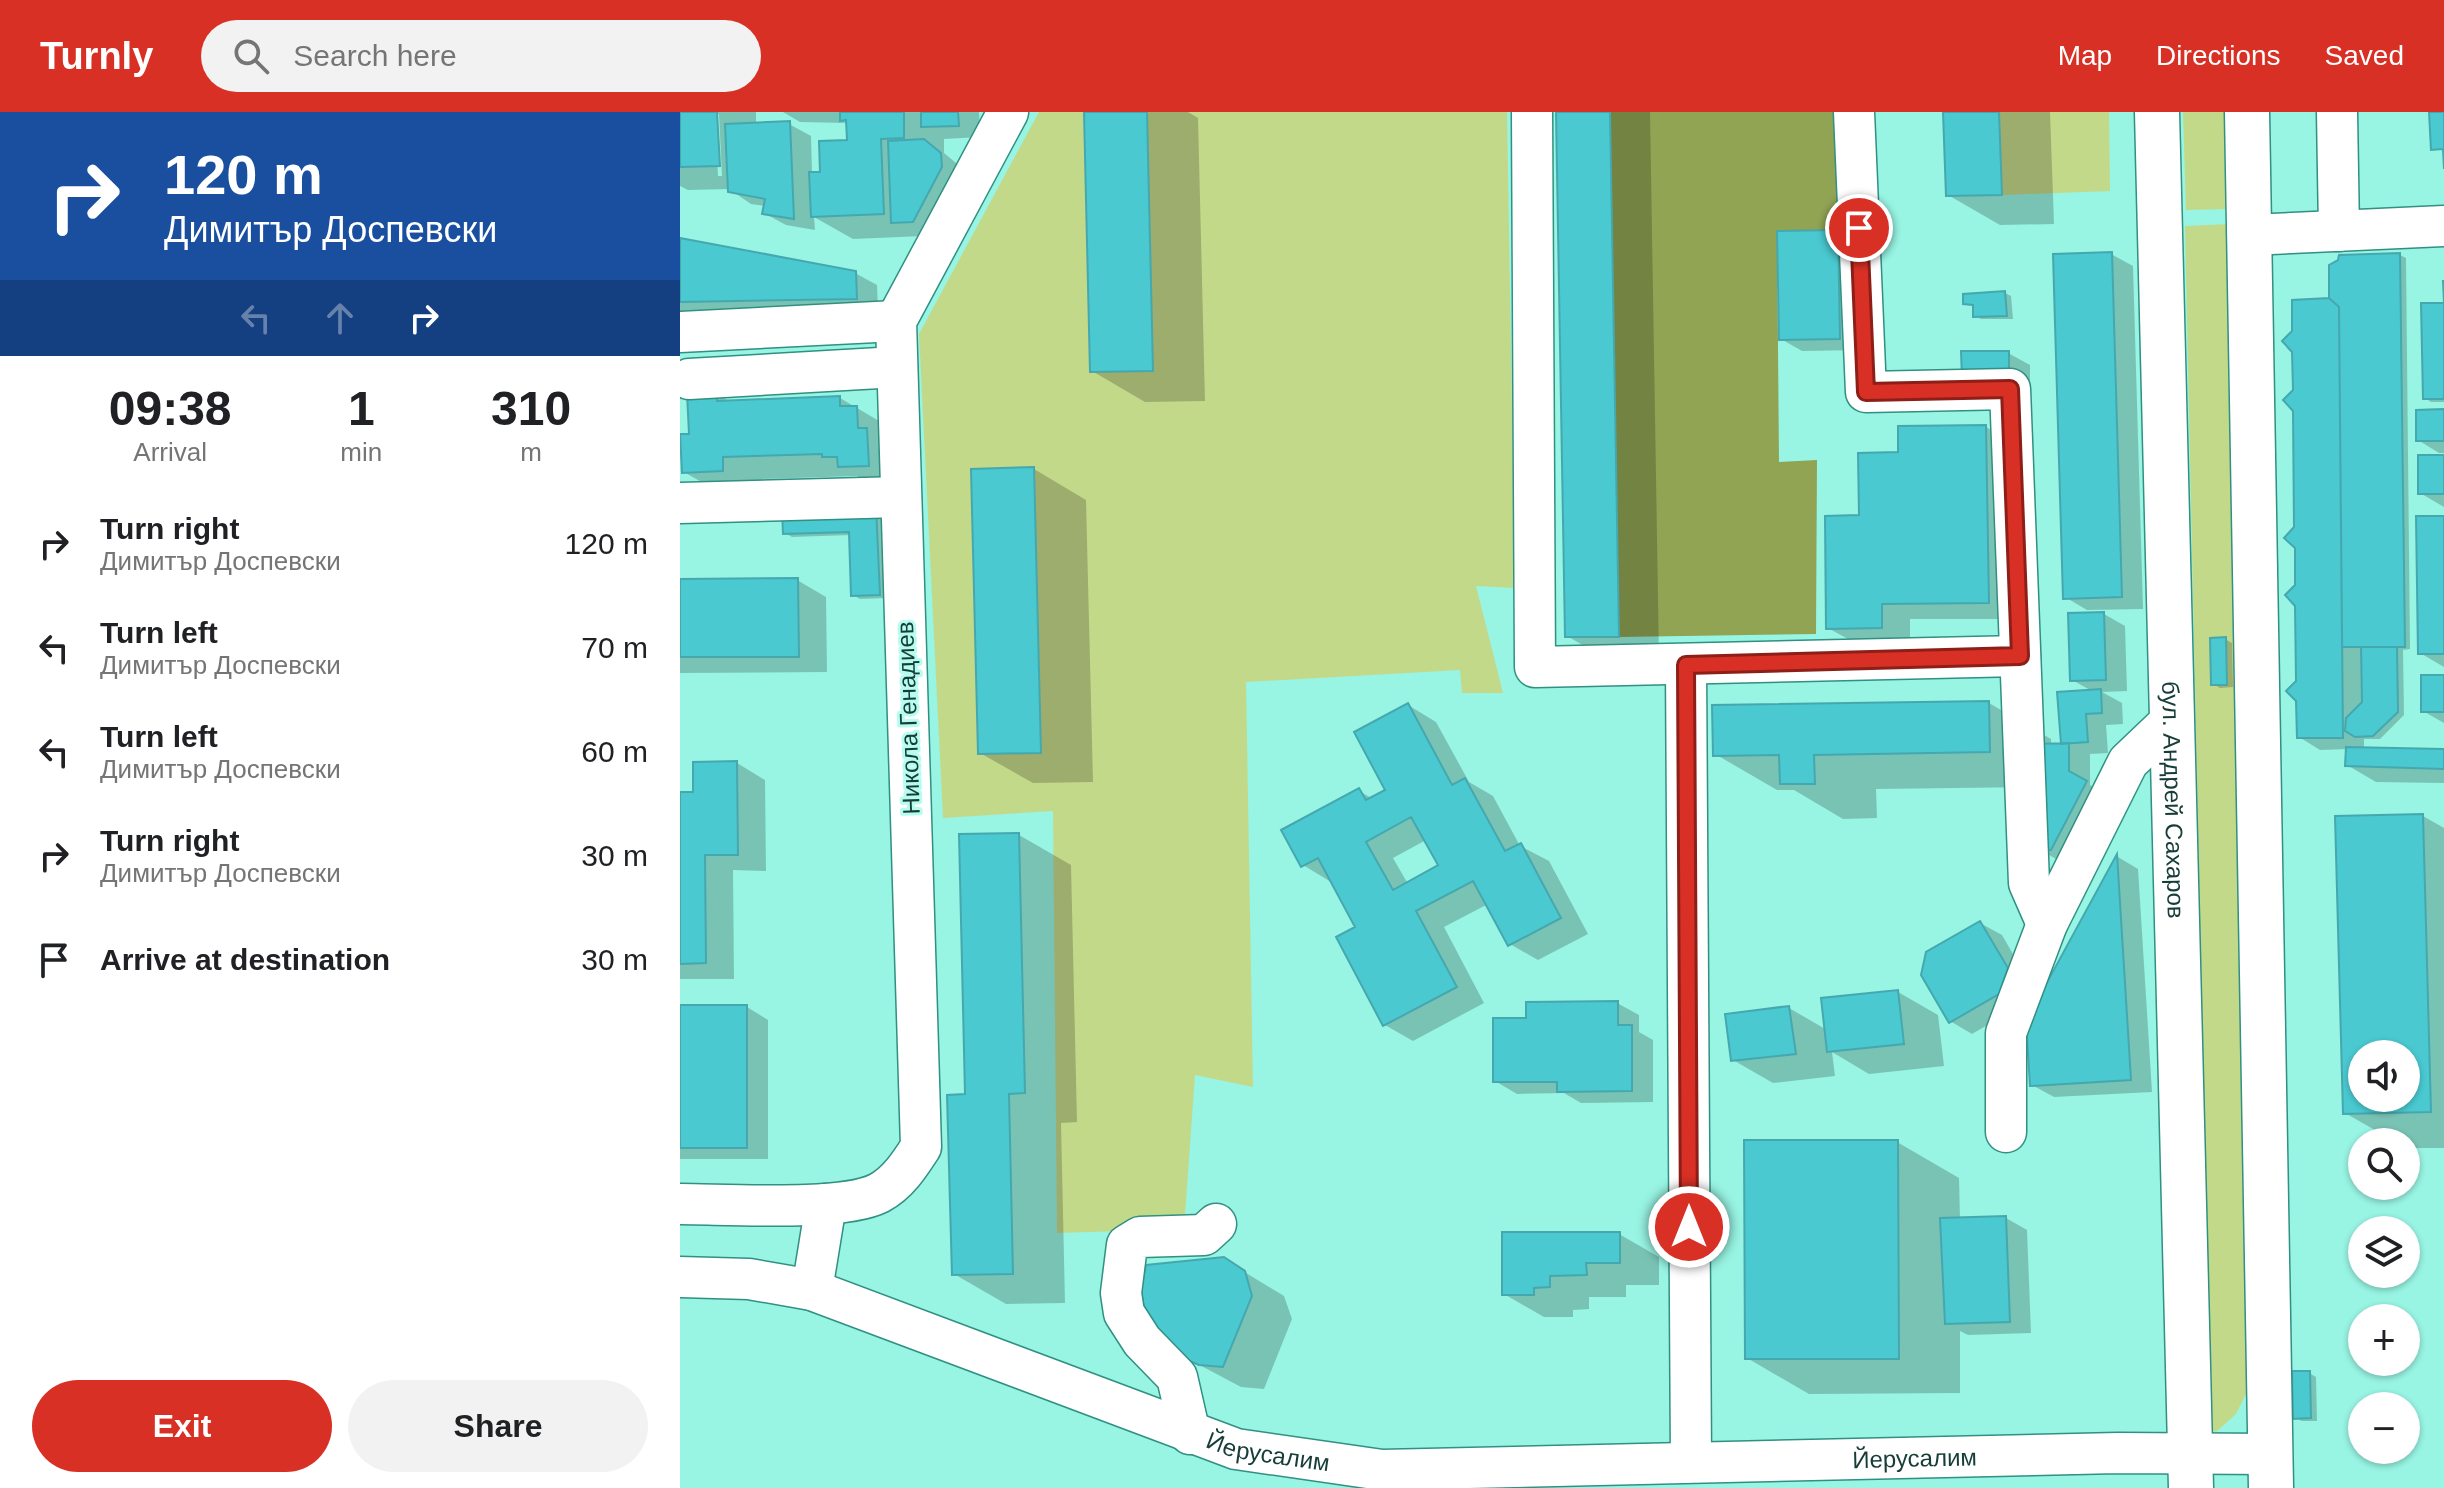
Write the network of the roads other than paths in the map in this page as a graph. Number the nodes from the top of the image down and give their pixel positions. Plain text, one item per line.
1 (1008, 112) edge
2 (1532, 112) edge
3 (1854, 112) edge
4 (2157, 112) edge
5 (2247, 112) edge
6 (2337, 112) edge
7 (2444, 226) edge
8 (2339, 231) junction
9 (2250, 235) junction
10 (896, 321) junction
11 (680, 332) edge
12 (897, 367) junction
13 (689, 379) dead end
14 (901, 497) junction
15 (680, 503) edge
16 (2020, 656) junction
17 (1686, 665) junction
18 (2171, 721) junction
19 (2047, 924) junction
20 (2006, 1132) dead end
21 (680, 1204) edge
22 (826, 1204) junction
23 (1216, 1224) dead end
24 (680, 1277) edge
25 (812, 1290) junction
26 (1190, 1434) junction
27 (1691, 1462) junction
28 (2190, 1470) edge
29 (2271, 1471) edge

1 - 10 street, Никола Генадиев
2 - 17 street
3 - 16 street
4 - 18 main road, бул. Андрей Сахаров
5 - 9 main road
6 - 8 street
7 - 8 street
8 - 9 street
9 - 29 main road
10 - 11 street
10 - 12 street, Никола Генадиев
12 - 13 street
12 - 14 street, Никола Генадиев
14 - 15 street
14 - 22 street, Никола Генадиев
16 - 17 street
16 - 19 street
17 - 27 street
18 - 19 street
18 - 28 main road, бул. Андрей Сахаров
19 - 20 street
21 - 22 street, Никола Генадиев
22 - 25 street
23 - 26 street
24 - 25 street, Йерусалим
25 - 26 street, Йерусалим
26 - 27 street, Йерусалим
27 - 28 street, Йерусалим
28 - 29 street, Йерусалим

